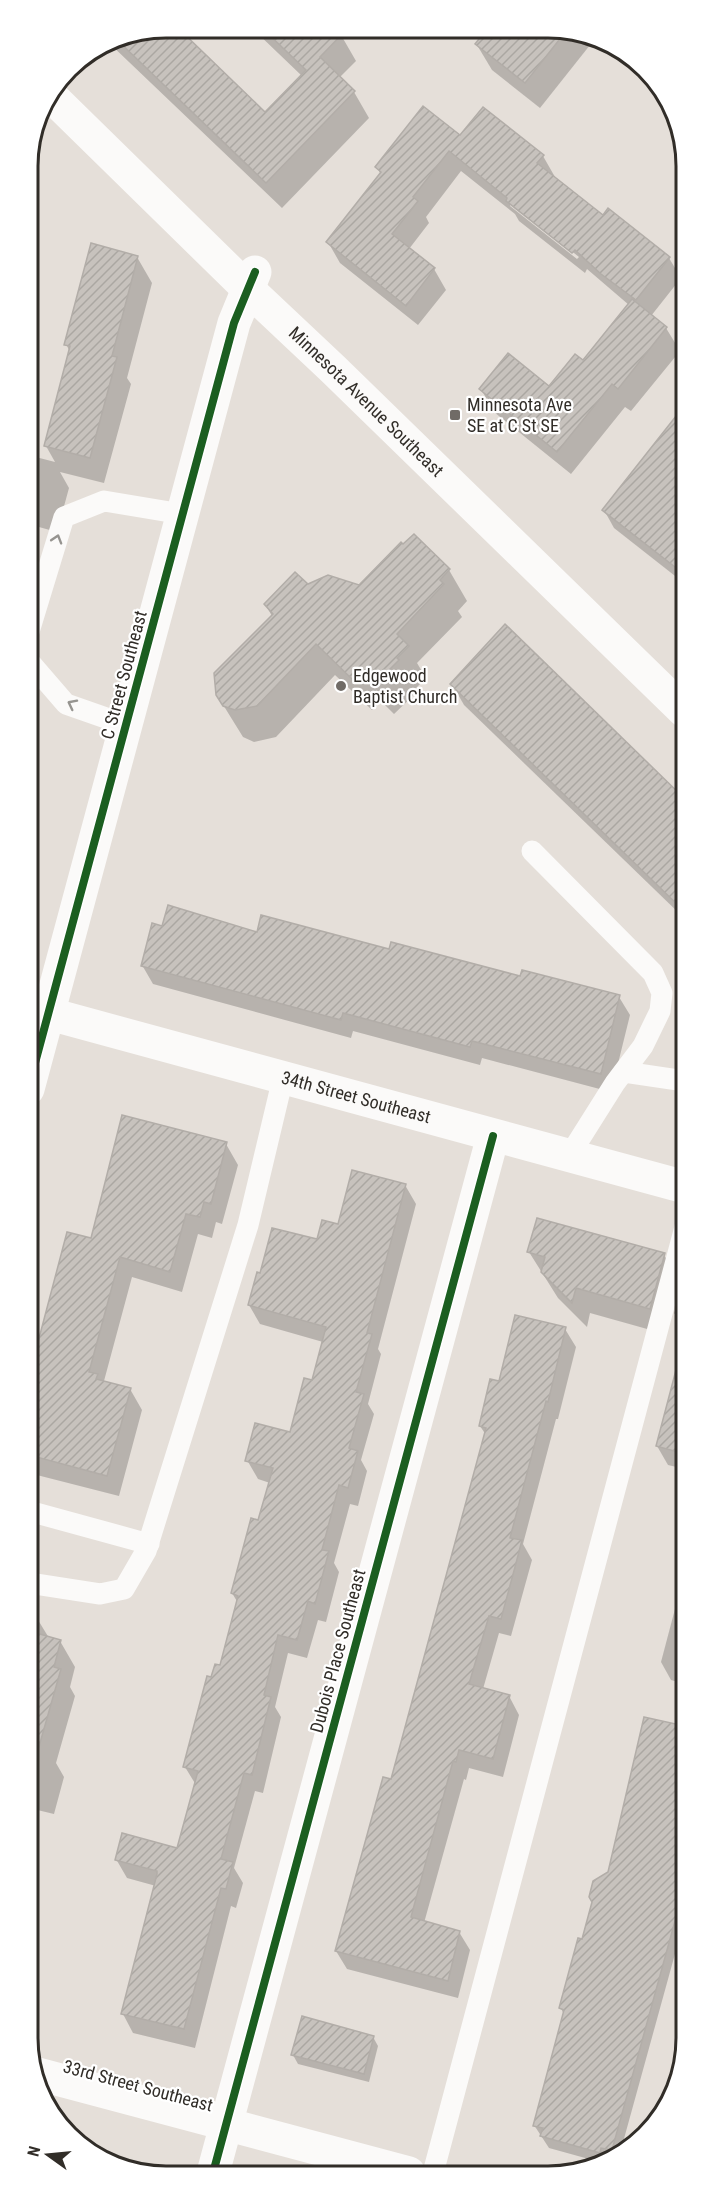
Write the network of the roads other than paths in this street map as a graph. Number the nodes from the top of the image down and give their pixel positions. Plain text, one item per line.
1 (64, 88) edge
2 (56, 100) edge
3 (251, 280) junction
4 (182, 514) junction
5 (38, 602) edge
6 (38, 672) edge
7 (676, 678) edge
8 (676, 703) edge
9 (126, 725) junction
10 (532, 851) dead end
11 (39, 1010) edge
12 (624, 1072) junction
13 (283, 1078) junction
14 (676, 1080) edge
15 (492, 1136) junction
16 (568, 1156) junction
17 (675, 1184) edge
18 (675, 1263) edge
19 (38, 1514) edge
20 (149, 1544) junction
21 (38, 1584) edge
22 (43, 2075) edge
23 (226, 2125) junction
24 (215, 2166) edge
25 (382, 2166) edge
26 (436, 2166) edge

1 - 3 street, Minnesota Avenue Southeast
2 - 3 street, Minnesota Avenue Southeast
3 - 4 street, C Street Southeast
3 - 7 street, Minnesota Avenue Southeast
3 - 8 street, Minnesota Avenue Southeast
5 -> 4 lane
4 - 9 street, C Street Southeast
9 -> 6 lane
9 - 11 street, C Street Southeast
10 - 12 lane
11 - 13 street, 34th Street Southeast
12 - 14 lane
12 - 16 lane
13 - 15 street, 34th Street Southeast
13 - 20 lane
15 - 16 street, 34th Street Southeast
15 - 23 street, Dubois Place Southeast
16 - 17 street, 34th Street Southeast
18 - 26 lane
19 - 20 lane
20 - 21 lane
22 - 23 street, 33rd Street Southeast
23 - 24 street, Dubois Place Southeast
23 - 25 street, 33rd Street Southeast

